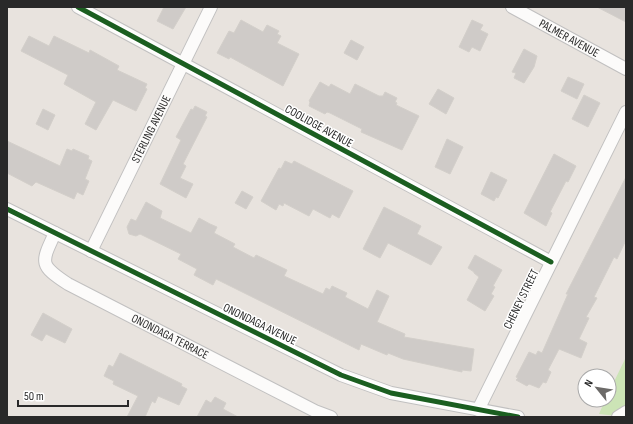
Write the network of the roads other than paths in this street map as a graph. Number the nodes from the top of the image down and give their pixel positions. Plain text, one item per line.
1 (78, 7) edge
2 (212, 7) edge
3 (512, 7) edge
4 (183, 64) junction
5 (626, 69) edge
6 (626, 112) edge
7 (7, 209) edge
8 (55, 233) junction
9 (91, 251) junction
10 (551, 262) junction
11 (478, 410) junction
12 (626, 412) edge
13 (330, 417) edge
14 (518, 417) edge
15 (618, 417) edge

1 - 4 street, COOLIDGE AVENUE
2 - 4 street, STERLING AVENUE
3 - 5 street, PALMER AVENUE
4 - 9 street, STERLING AVENUE
4 - 10 street, COOLIDGE AVENUE
6 - 10 street, CHENEY STREET
7 - 8 street, ONONDAGA AVENUE
8 - 9 street, ONONDAGA AVENUE
8 - 13 street, ONONDAGA TERRACE
9 - 11 street, ONONDAGA AVENUE
10 - 11 street, CHENEY STREET
11 - 14 street, ONONDAGA AVENUE
12 - 15 street

